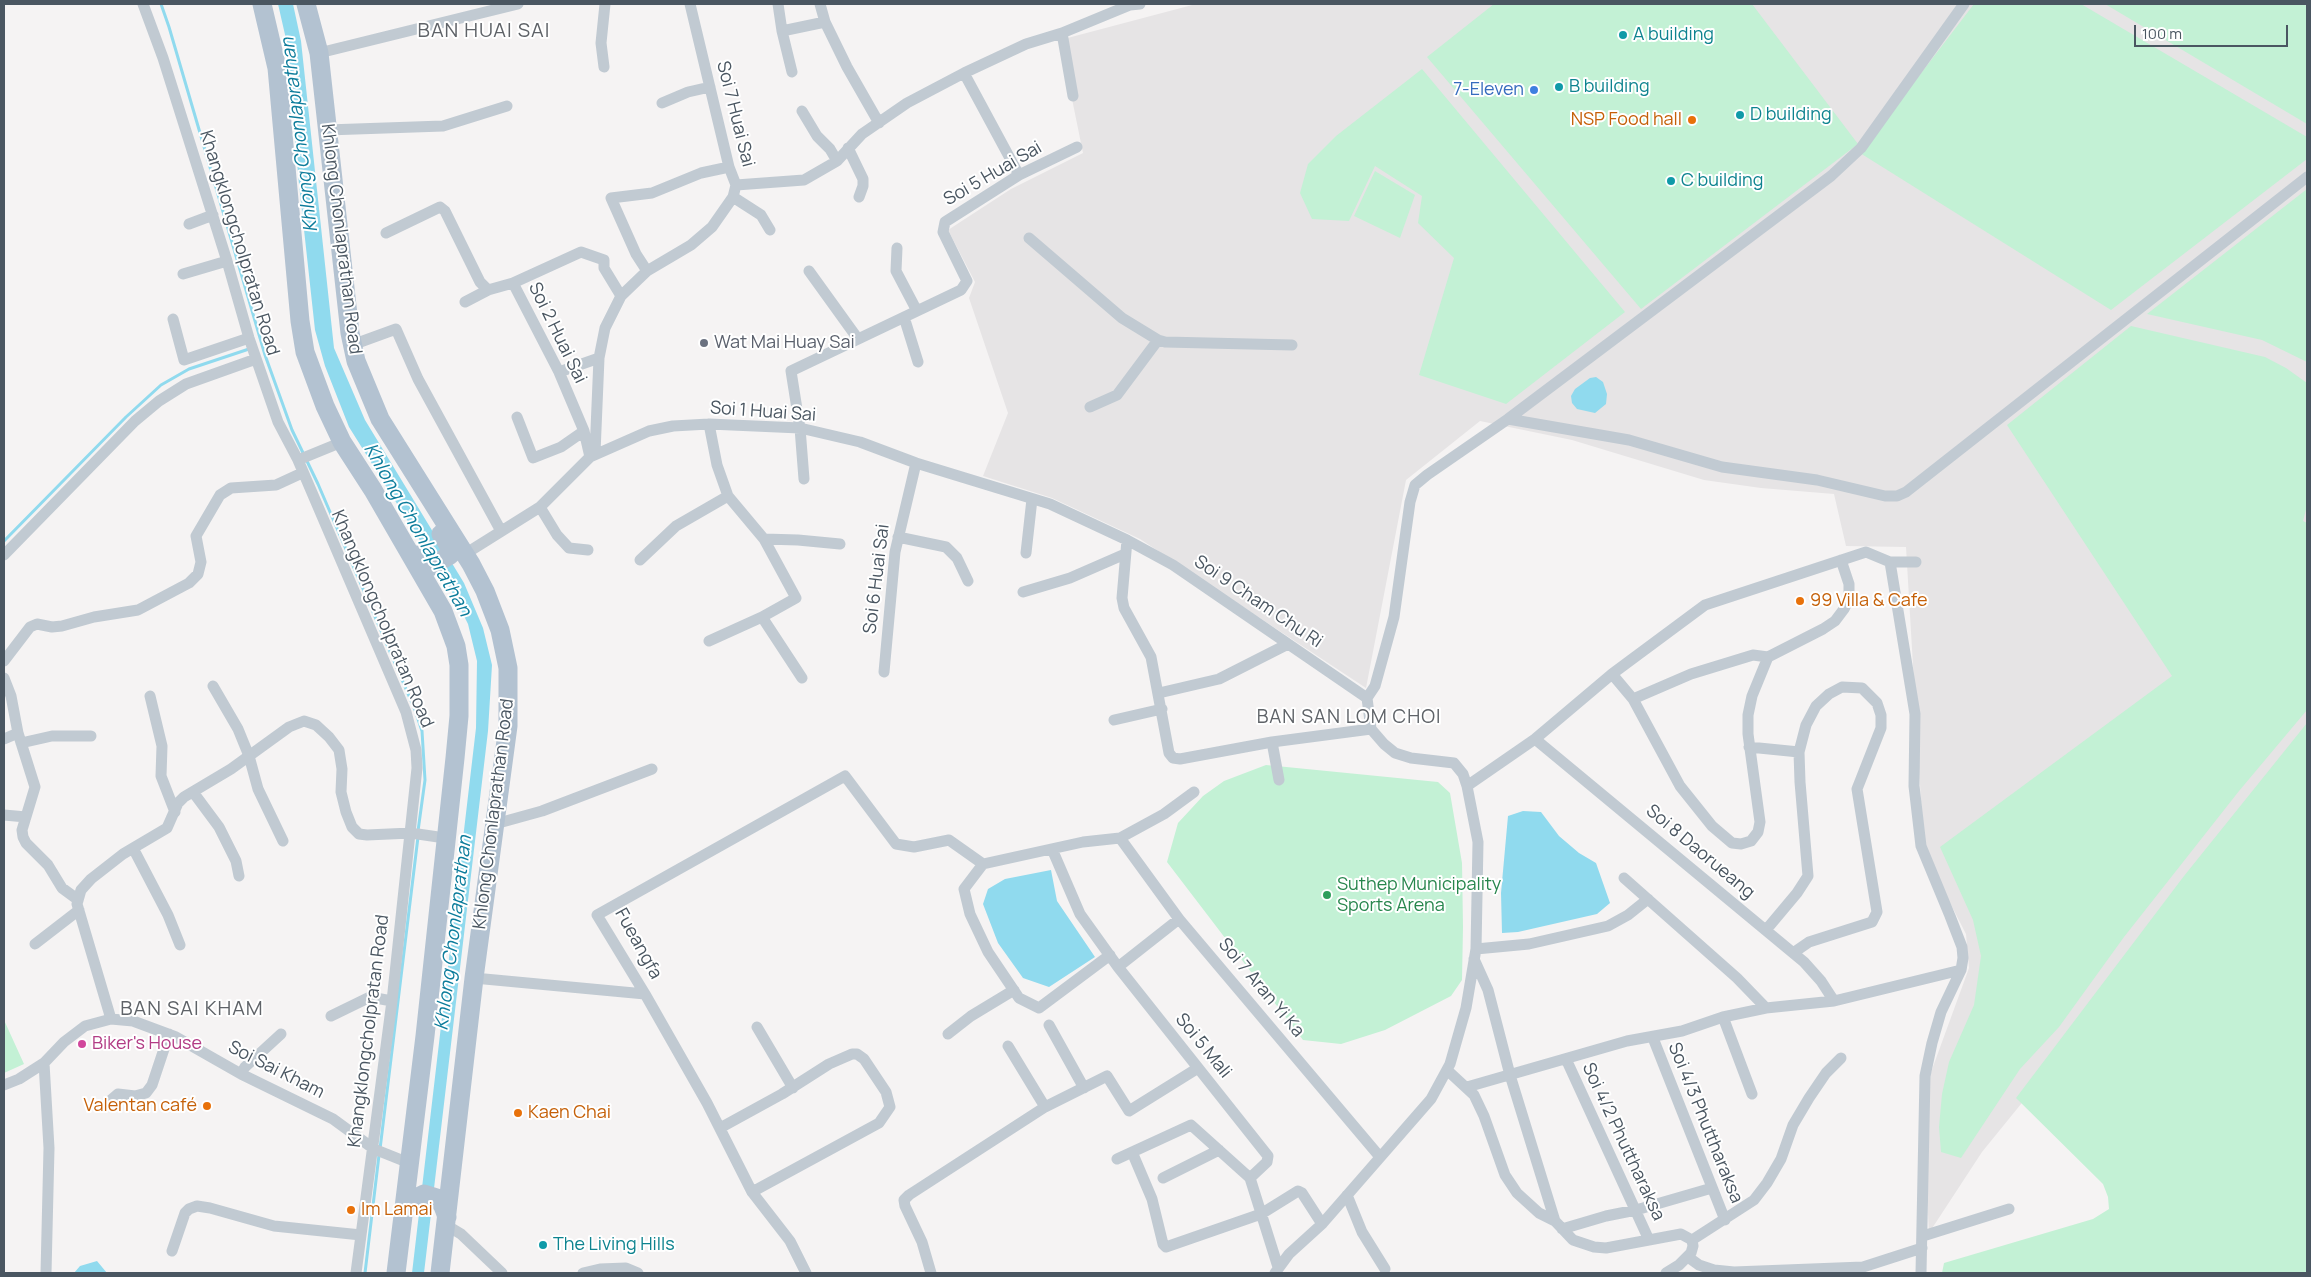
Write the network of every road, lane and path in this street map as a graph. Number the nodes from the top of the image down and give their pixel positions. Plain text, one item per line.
1 (143, 4) edge
2 (262, 4) edge
3 (306, 4) edge
4 (518, 4) edge
5 (605, 4) edge
6 (690, 4) edge
7 (778, 4) edge
8 (820, 4) edge
9 (1140, 4) edge
10 (1964, 4) edge
11 (825, 22) junction
12 (782, 31) junction
13 (1062, 34) junction
14 (319, 53) junction
15 (604, 67) dead end
16 (792, 72) dead end
17 (964, 73) junction
18 (710, 87) junction
19 (1073, 96) dead end
20 (662, 102) dead end
21 (507, 106) dead end
22 (802, 111) dead end
23 (879, 123) junction
24 (327, 130) junction
25 (1077, 147) dead end
26 (848, 148) junction
27 (837, 162) junction
28 (729, 167) junction
29 (1019, 175) junction
30 (2307, 177) edge
31 (736, 185) junction
32 (859, 196) dead end
33 (733, 197) junction
34 (212, 215) junction
35 (189, 224) dead end
36 (770, 230) dead end
37 (386, 234) dead end
38 (1030, 238) dead end
39 (897, 248) dead end
40 (227, 261) junction
41 (648, 271) junction
42 (809, 271) dead end
43 (183, 274) dead end
44 (513, 283) junction
45 (488, 290) junction
46 (621, 296) junction
47 (465, 302) dead end
48 (916, 311) junction
49 (904, 317) junction
50 (172, 319) dead end
51 (858, 339) junction
52 (1158, 340) junction
53 (250, 341) junction
54 (352, 345) junction
55 (1292, 345) dead end
56 (599, 358) junction
57 (256, 359) junction
58 (918, 362) dead end
59 (559, 372) junction
60 (1090, 407) dead end
61 (516, 417) dead end
62 (1508, 419) junction
63 (709, 424) junction
64 (800, 428) junction
65 (584, 431) junction
66 (342, 442) junction
67 (593, 455) junction
68 (300, 459) junction
69 (916, 463) junction
70 (302, 474) junction
71 (804, 479) dead end
72 (373, 490) junction
73 (728, 496) junction
74 (1032, 499) junction
75 (540, 507) junction
76 (501, 531) junction
77 (898, 537) junction
78 (764, 539) junction
79 (1127, 540) junction
80 (840, 544) dead end
81 (588, 550) dead end
82 (1026, 553) dead end
83 (1125, 554) junction
84 (4, 556) edge
85 (457, 557) junction
86 (640, 560) dead end
87 (1841, 560) junction
88 (1890, 562) junction
89 (1916, 562) dead end
90 (432, 572) junction
91 (968, 582) dead end
92 (1024, 592) dead end
93 (762, 617) junction
94 (709, 641) dead end
95 (1288, 644) junction
96 (456, 646) junction
97 (1768, 657) junction
98 (4, 661) edge
99 (884, 672) dead end
100 (1612, 674) junction
101 (4, 678) edge
102 (802, 678) dead end
103 (213, 686) dead end
104 (1159, 693) junction
105 (150, 696) dead end
106 (1367, 698) junction
107 (1633, 699) junction
108 (1162, 710) junction
109 (1114, 720) dead end
110 (1371, 729) junction
111 (90, 736) dead end
112 (19, 738) junction
113 (4, 739) edge
114 (1535, 739) junction
115 (1272, 742) junction
116 (1749, 747) junction
117 (1799, 752) junction
118 (249, 756) junction
119 (652, 769) dead end
120 (1279, 780) dead end
121 (1467, 786) junction
122 (193, 792) junction
123 (1194, 792) dead end
124 (174, 812) junction
125 (4, 815) edge
126 (26, 817) junction
127 (495, 824) junction
128 (413, 833) junction
129 (437, 836) junction
130 (1120, 838) junction
131 (283, 841) dead end
132 (132, 848) junction
133 (1052, 849) junction
134 (984, 864) junction
135 (239, 876) dead end
136 (1624, 878) dead end
137 (1648, 899) junction
138 (78, 905) junction
139 (1179, 919) junction
140 (1766, 930) junction
141 (36, 944) dead end
142 (180, 945) dead end
143 (1793, 953) junction
144 (1475, 954) junction
145 (1110, 955) junction
146 (1118, 967) junction
147 (1961, 970) junction
148 (474, 978) junction
149 (1014, 990) junction
150 (645, 994) junction
151 (392, 1001) junction
152 (1834, 1001) junction
153 (1766, 1008) junction
154 (331, 1016) dead end
155 (1723, 1017) junction
156 (111, 1019) junction
157 (1049, 1025) dead end
158 (757, 1027) dead end
159 (169, 1034) junction
160 (281, 1034) dead end
161 (948, 1034) dead end
162 (1653, 1038) junction
163 (1008, 1046) dead end
164 (1841, 1058) dead end
165 (1566, 1059) junction
166 (44, 1063) junction
167 (1198, 1068) junction
168 (1447, 1070) junction
169 (241, 1074) junction
170 (1510, 1075) junction
171 (4, 1085) edge
172 (792, 1088) junction
173 (1084, 1088) junction
174 (1467, 1088) junction
175 (1752, 1094) dead end
176 (112, 1100) dead end
177 (1045, 1107) junction
178 (720, 1128) junction
179 (373, 1148) junction
180 (1220, 1150) junction
181 (1132, 1152) junction
182 (1380, 1157) junction
183 (1117, 1159) dead end
184 (410, 1172) junction
185 (448, 1178) junction
186 (1163, 1178) dead end
187 (1250, 1178) junction
188 (1712, 1188) junction
189 (752, 1192) junction
190 (1347, 1195) junction
191 (408, 1204) junction
192 (2009, 1209) dead end
193 (1636, 1210) junction
194 (1261, 1214) junction
195 (445, 1215) junction
196 (1725, 1220) junction
197 (1322, 1224) junction
198 (1558, 1225) junction
199 (361, 1235) junction
200 (1649, 1240) junction
201 (1692, 1240) junction
202 (1923, 1242) junction
203 (172, 1251) dead end
204 (1688, 1257) junction
205 (1385, 1269) dead end
206 (1276, 1270) edge
207 (46, 1273) edge
208 (356, 1273) edge
209 (396, 1273) edge
210 (440, 1273) edge
211 (502, 1273) edge
212 (583, 1273) edge
213 (638, 1273) edge
214 (806, 1273) edge
215 (931, 1273) edge
216 (1666, 1273) edge
217 (1921, 1273) edge

1 - 34 street, Khangklongcholpratan Road
2 - 66 main road
3 - 14 main road, Khlong Chonlaprathan Road
4 - 14 street
5 - 15 street
6 - 18 street, Soi 7 Huai Sai
7 - 12 street
8 - 11 street
9 - 13 street
10 - 62 street
11 - 12 street
11 - 23 street
12 - 16 street
13 - 17 street
13 - 19 street
14 - 24 main road, Khlong Chonlaprathan Road
17 - 23 street
17 - 29 street
18 - 20 street
18 - 28 street, Soi 7 Huai Sai
21 - 24 street
22 - 27 street
23 - 26 street
24 - 54 main road, Khlong Chonlaprathan Road
25 - 29 street, Soi 5 Huai Sai
26 - 27 street
26 - 32 street
27 - 31 street
28 - 31 street, Soi 7 Huai Sai
28 - 41 street
29 - 48 street, Soi 5 Huai Sai
30 - 62 street
31 - 33 street, Soi 7 Huai Sai
33 - 36 street
33 - 41 street, Soi 7 Huai Sai
34 - 35 street
34 - 40 street, Khangklongcholpratan Road
37 - 45 street
38 - 52 street
39 - 48 street
40 - 43 street
40 - 53 street, Khangklongcholpratan Road
41 - 46 street, Soi 7 Huai Sai
42 - 51 street
44 - 45 street, Soi 2 Huai Sai
44 - 46 street
44 - 59 street, Soi 2 Huai Sai
45 - 47 street, Soi 2 Huai Sai
46 - 56 street
48 - 49 street, Soi 5 Huai Sai
49 - 51 street, Soi 5 Huai Sai
49 - 58 street
50 - 53 street
51 - 64 street, Soi 5 Huai Sai
52 - 55 street
52 - 60 street
53 - 57 street, Khangklongcholpratan Road
54 - 76 street
54 - 85 main road, Khlong Chonlaprathan Road
56 - 59 street
56 - 67 street
57 - 68 street, Khangklongcholpratan Road
57 - 84 street
59 - 65 street, Soi 2 Huai Sai
61 - 65 street
62 - 106 street
63 - 64 street, Soi 1 Huai Sai
63 - 67 street, Soi 1 Huai Sai
63 - 73 street
64 - 69 street, Soi 1 Huai Sai
64 - 71 street
65 - 67 street, Soi 2 Huai Sai
66 - 68 street
66 - 72 main road
67 - 75 street, Soi 1 Huai Sai
68 - 70 street, Khangklongcholpratan Road
69 - 74 street, Soi 1 Huai Sai
69 - 77 street, Soi 6 Huai Sai
70 - 98 street
70 - 128 street, Khangklongcholpratan Road
72 - 90 main road
72 - 96 main road
73 - 78 street
73 - 86 street
74 - 79 street, Soi 1 Huai Sai
74 - 82 street
75 - 76 street, Soi 1 Huai Sai
75 - 81 street
76 - 85 street, Soi 1 Huai Sai
77 - 91 street
77 - 99 street, Soi 6 Huai Sai
78 - 80 street
78 - 93 street
79 - 83 street
79 - 95 street, Soi 9 Cham Chu Ri
83 - 92 street
83 - 104 street
85 - 90 main road
85 - 127 main road, Khlong Chonlaprathan Road
87 - 88 street
87 - 97 street
87 - 100 street
88 - 89 street
88 - 147 street
90 - 96 main road
93 - 94 street
93 - 102 street
95 - 104 street
95 - 106 street, Soi 9 Cham Chu Ri
96 - 129 main road
97 - 107 street
97 - 116 street
100 - 107 street
100 - 114 street
101 - 112 street
103 - 118 street
104 - 108 street
105 - 124 street
106 - 110 street
107 - 116 street
108 - 109 street
108 - 115 street
110 - 115 street
110 - 121 street
111 - 112 street
112 - 113 street
112 - 126 street
114 - 121 street
114 - 140 street, Soi 8 Daorueang
115 - 120 street
116 - 117 street
117 - 140 street
117 - 143 street
118 - 122 street
118 - 128 street
118 - 131 street
119 - 127 street
121 - 144 street
122 - 124 street
122 - 135 street
123 - 130 street
124 - 132 street
125 - 126 street
126 - 138 street
127 - 148 main road, Khlong Chonlaprathan Road
128 - 129 street
128 - 151 street, Khangklongcholpratan Road
129 - 184 main road
130 - 133 street
130 - 139 street, Soi 7 Aran Yi Ka
132 - 138 street
132 - 142 street
133 - 134 street
133 - 145 street, Soi 5 Mali
134 - 149 street
134 - 150 street, Fueangfa
136 - 137 street
137 - 144 street
137 - 153 street
138 - 141 street
138 - 156 street
139 - 146 street
139 - 182 street, Soi 7 Aran Yi Ka
140 - 143 street, Soi 8 Daorueang
143 - 152 street, Soi 8 Daorueang
144 - 168 street
144 - 170 street
145 - 146 street, Soi 5 Mali
145 - 149 street
146 - 167 street, Soi 5 Mali
147 - 152 street
147 - 202 street
148 - 150 street
148 - 185 main road, Khlong Chonlaprathan Road
149 - 161 street
150 - 178 street, Fueangfa
151 - 154 street
151 - 179 street, Khangklongcholpratan Road
152 - 153 street
153 - 155 street
155 - 162 street
155 - 175 street
156 - 159 street, Soi Sai Kham
156 - 166 street, Soi Sai Kham
157 - 173 street
158 - 172 street
159 - 169 street, Soi Sai Kham
159 - 176 street
160 - 169 street
162 - 165 street
162 - 188 street, Soi 4/3 Phuttharaksa
163 - 177 street
164 - 196 street
165 - 170 street
165 - 193 street, Soi 4/2 Phuttharaksa
166 - 171 street, Soi Sai Kham
166 - 207 street
167 - 173 street
167 - 187 street, Soi 5 Mali
168 - 174 street
168 - 182 street
169 - 179 street, Soi Sai Kham
170 - 174 street
170 - 198 street
172 - 178 street
172 - 189 street
173 - 177 street
174 - 198 street
177 - 215 street
178 - 189 street, Fueangfa
179 - 184 street, Soi Sai Kham
179 - 199 street, Khangklongcholpratan Road
180 - 181 street
180 - 186 street
180 - 187 street
181 - 183 street
181 - 194 street
182 - 190 street
184 - 185 main road
184 - 191 main road
185 - 195 main road, Khlong Chonlaprathan Road
187 - 194 street
188 - 193 street
188 - 196 street, Soi 4/3 Phuttharaksa
189 - 214 street, Fueangfa
190 - 197 street
190 - 205 street
191 - 195 main road
191 - 209 main road
192 - 202 street
193 - 198 street
193 - 200 street, Soi 4/2 Phuttharaksa
194 - 197 street
194 - 206 street
195 - 210 main road, Khlong Chonlaprathan Road
195 - 211 street
196 - 201 street
197 - 206 street
198 - 200 street
199 - 203 street
199 - 208 street, Khangklongcholpratan Road
200 - 201 street
201 - 204 street
202 - 204 street
202 - 217 street
204 - 216 street
212 - 213 street

